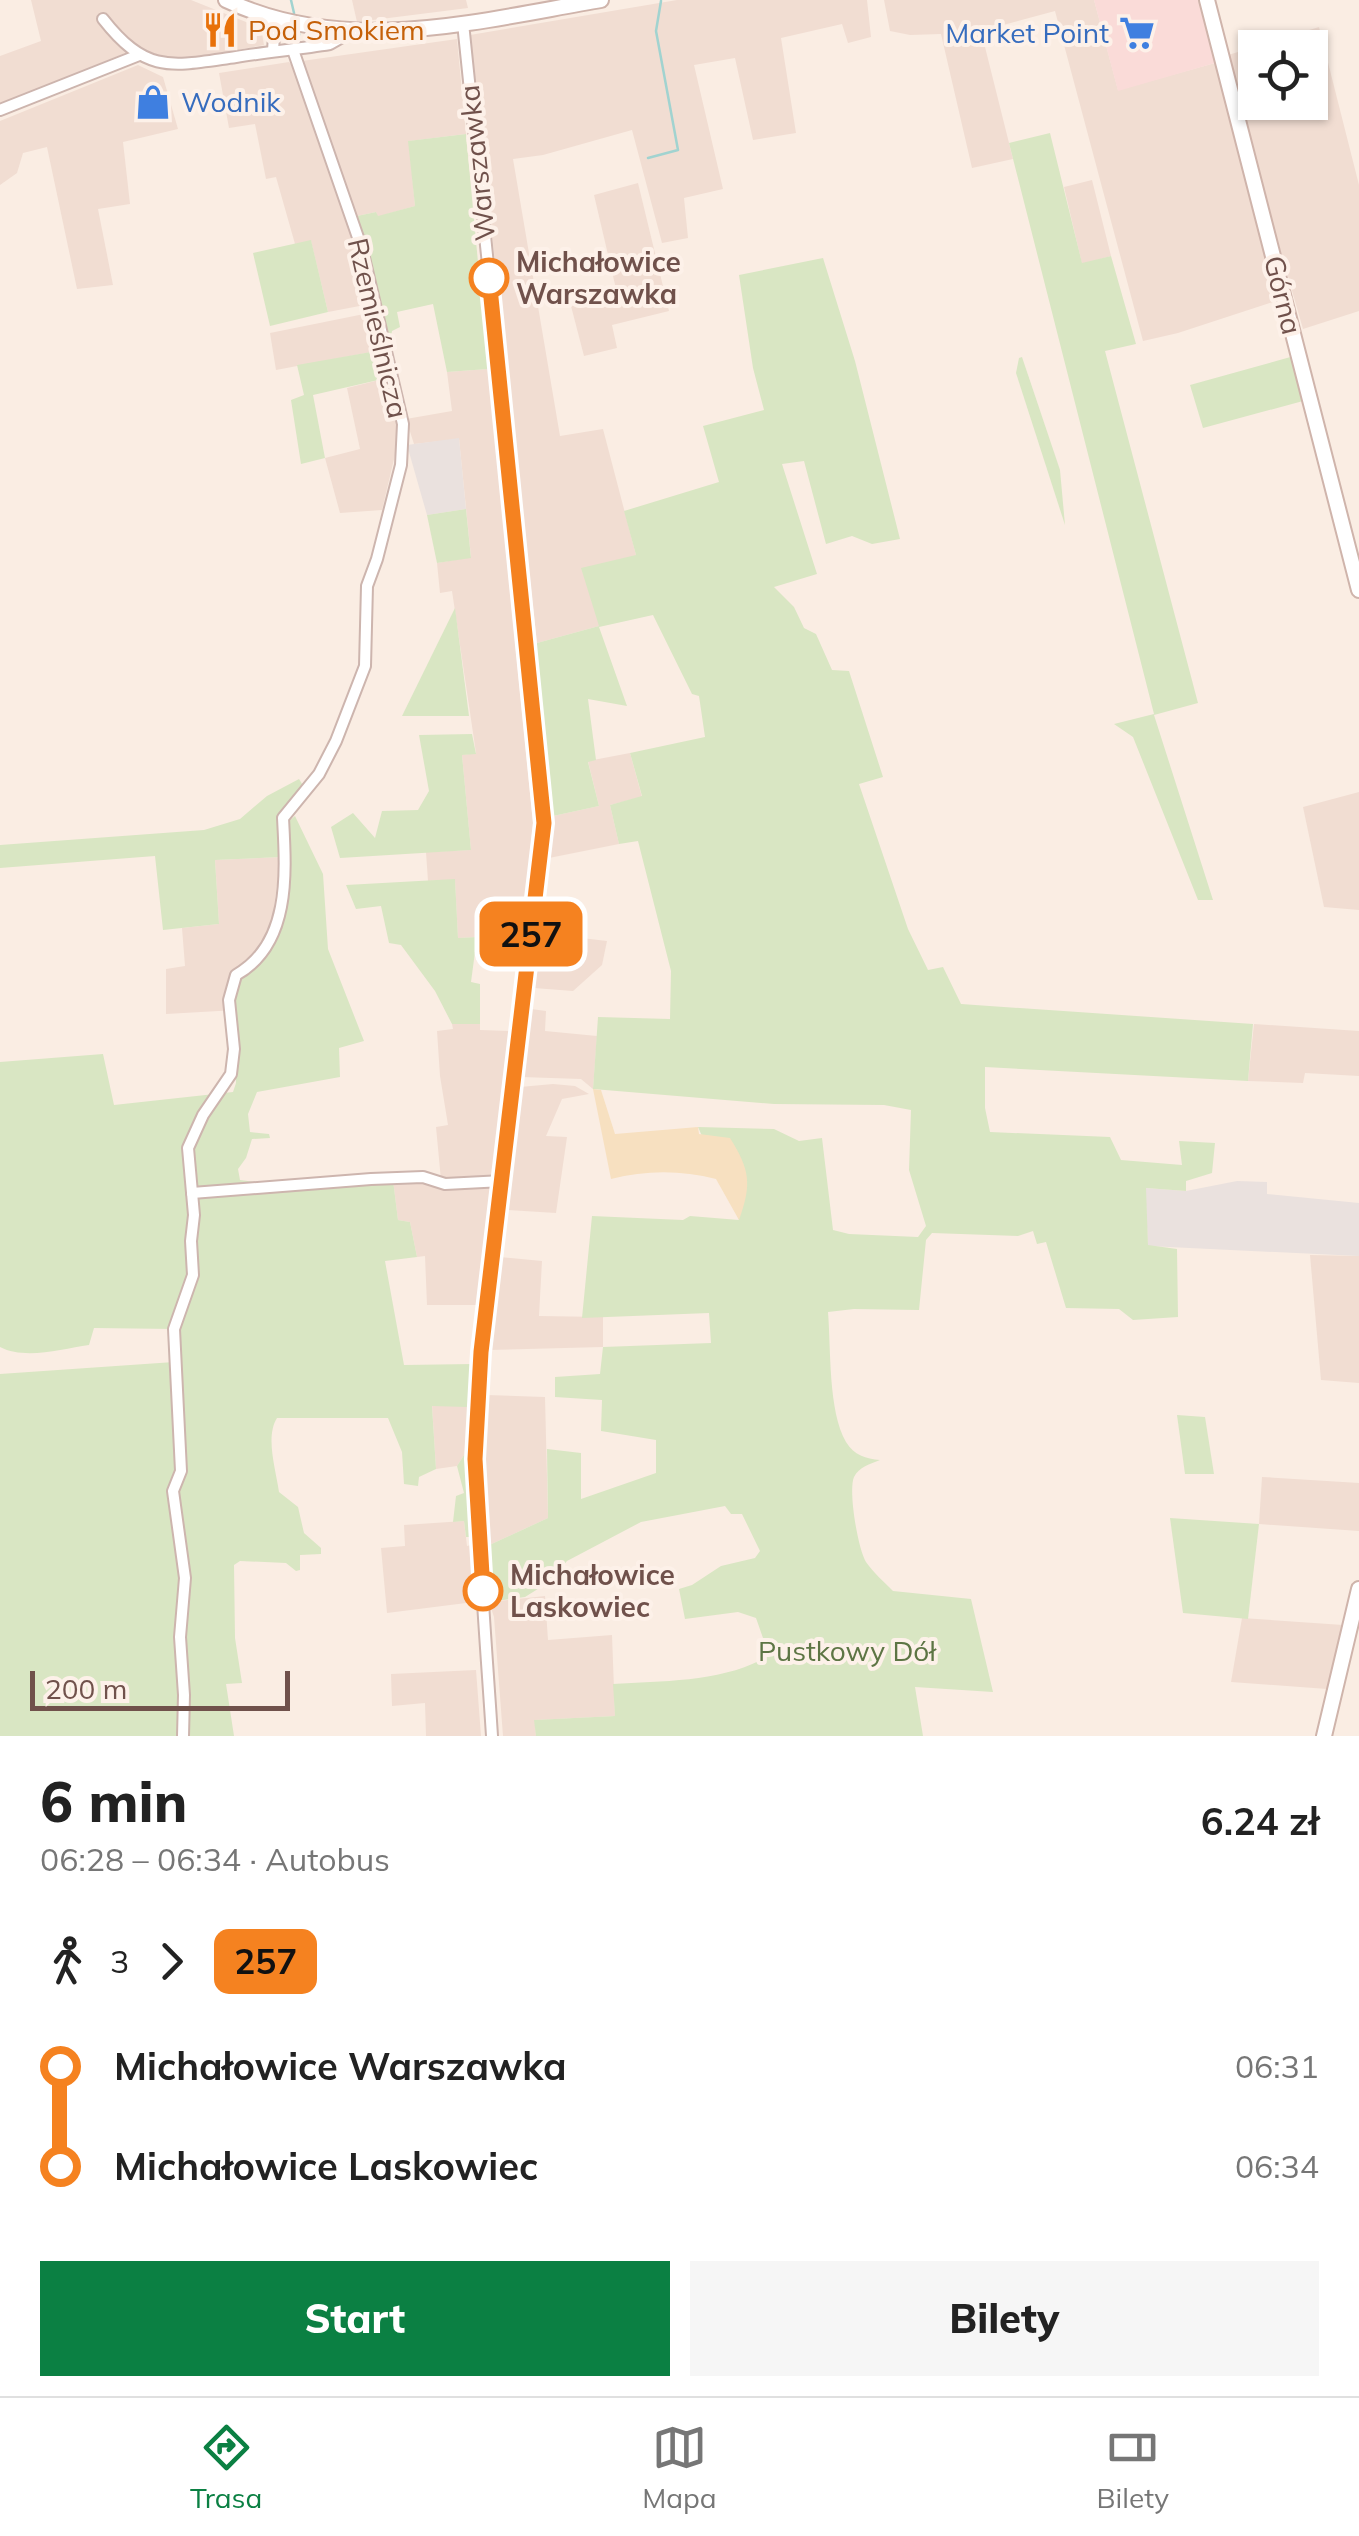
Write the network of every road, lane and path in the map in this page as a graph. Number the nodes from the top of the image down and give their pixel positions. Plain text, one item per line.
1 (226, 0) edge
2 (601, 0) edge
3 (1207, 0) edge
4 (103, 18) dead end
5 (276, 19) junction
6 (463, 23) junction
7 (344, 31) junction
8 (293, 50) junction
9 (273, 51) junction
10 (140, 55) junction
11 (0, 110) edge
12 (1359, 590) edge
13 (503, 1181) junction
14 (192, 1192) junction
15 (1359, 1589) edge
16 (183, 1736) edge
17 (492, 1736) edge
18 (1324, 1736) edge

1 - 5 street
2 - 6 street
3 - 12 street, Górna
4 - 10 street
5 - 7 street
5 - 9 street
6 - 7 street
6 - 13 street, Warszawka
7 - 8 street
8 - 9 street
8 - 14 street, Rzemieślnicza
9 - 10 street
10 - 11 street
13 - 14 street
13 - 17 street, Warszawka
14 - 16 street
15 - 18 street

